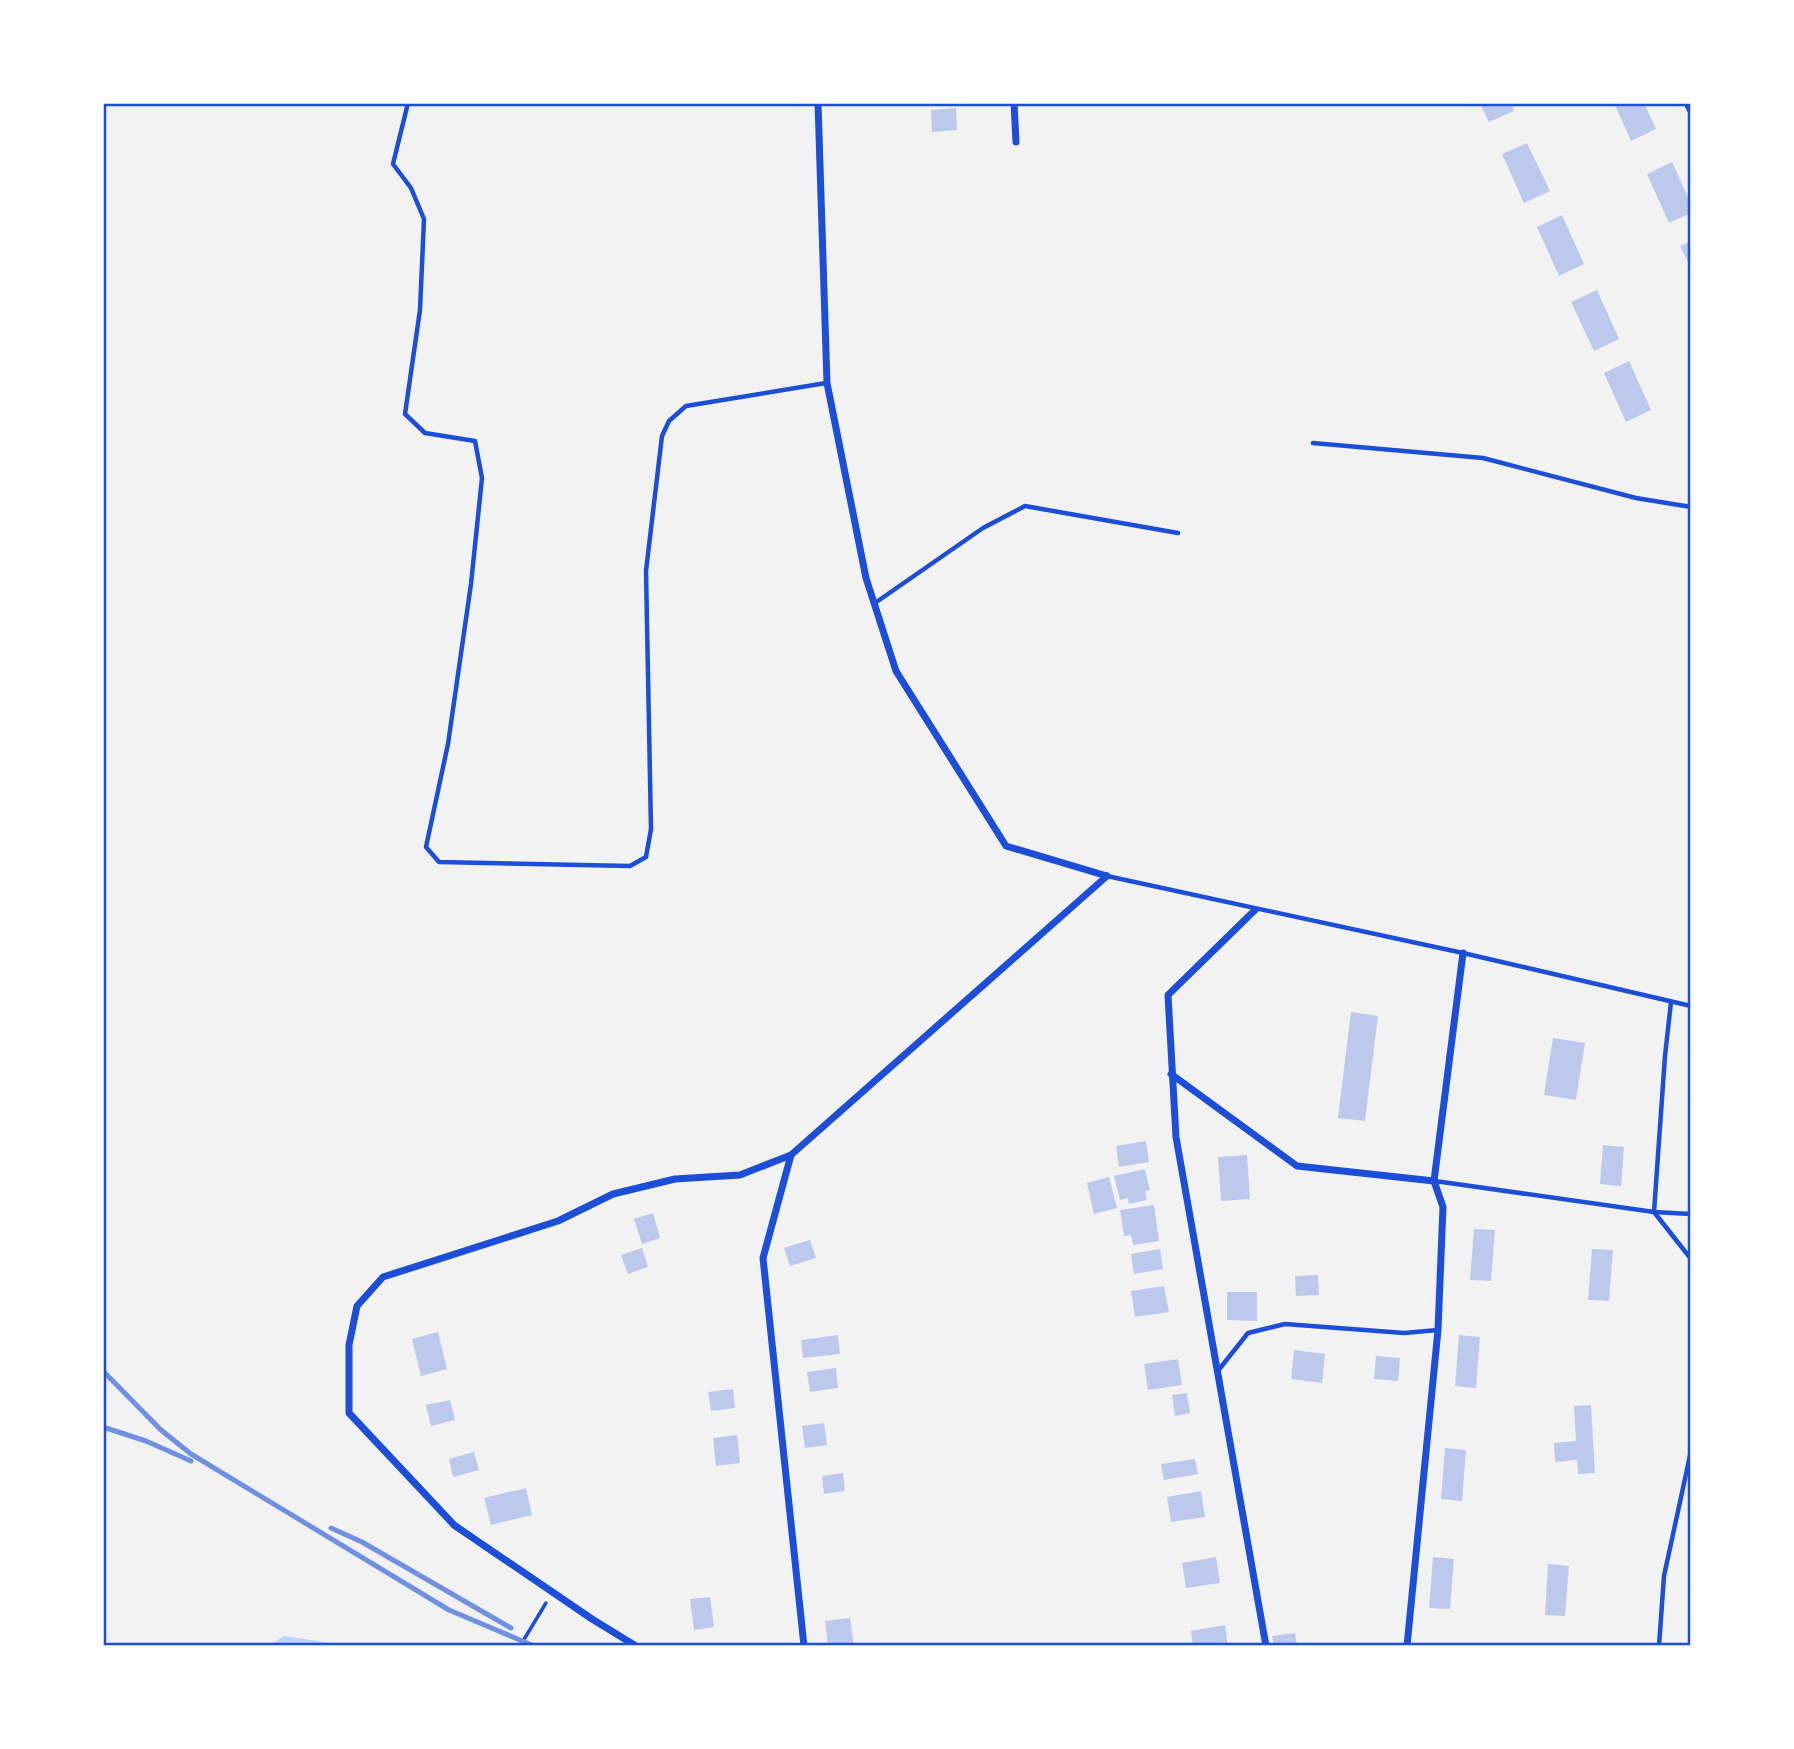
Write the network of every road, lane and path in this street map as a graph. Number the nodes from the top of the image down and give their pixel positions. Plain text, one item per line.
1 (408, 103) edge
2 (818, 103) edge
3 (1014, 103) edge
4 (1687, 103) edge
5 (1691, 111) edge
6 (1016, 142) dead end
7 (827, 383) junction
8 (1313, 443) dead end
9 (1691, 507) edge
10 (1178, 533) dead end
11 (874, 603) junction
12 (1107, 876) junction
13 (1255, 909) junction
14 (1463, 953) junction
15 (1671, 1002) junction
16 (1691, 1006) edge
17 (1171, 1074) junction
18 (791, 1155) junction
19 (1434, 1181) junction
20 (1654, 1212) junction
21 (1691, 1214) edge
22 (1691, 1259) edge
23 (1438, 1330) junction
24 (1216, 1374) junction
25 (1691, 1451) edge
26 (554, 1593) junction
27 (520, 1646) edge
28 (636, 1646) edge
29 (804, 1646) edge
30 (1266, 1646) edge
31 (1407, 1646) edge
32 (1659, 1646) edge

1 - 7 lane
2 - 7 street
3 - 6 street
4 - 5 street
7 - 11 street
8 - 9 lane
10 - 11 lane
11 - 12 street
12 - 13 lane
12 - 18 street
13 - 14 lane
13 - 17 street
14 - 15 lane
14 - 19 street
15 - 16 lane
15 - 20 lane
17 - 19 street
17 - 24 street
18 - 26 street
18 - 29 street
19 - 20 lane
19 - 23 street
20 - 21 lane
20 - 22 lane
23 - 24 lane
23 - 31 street
24 - 30 street
25 - 32 lane
26 - 27 path
26 - 28 street

